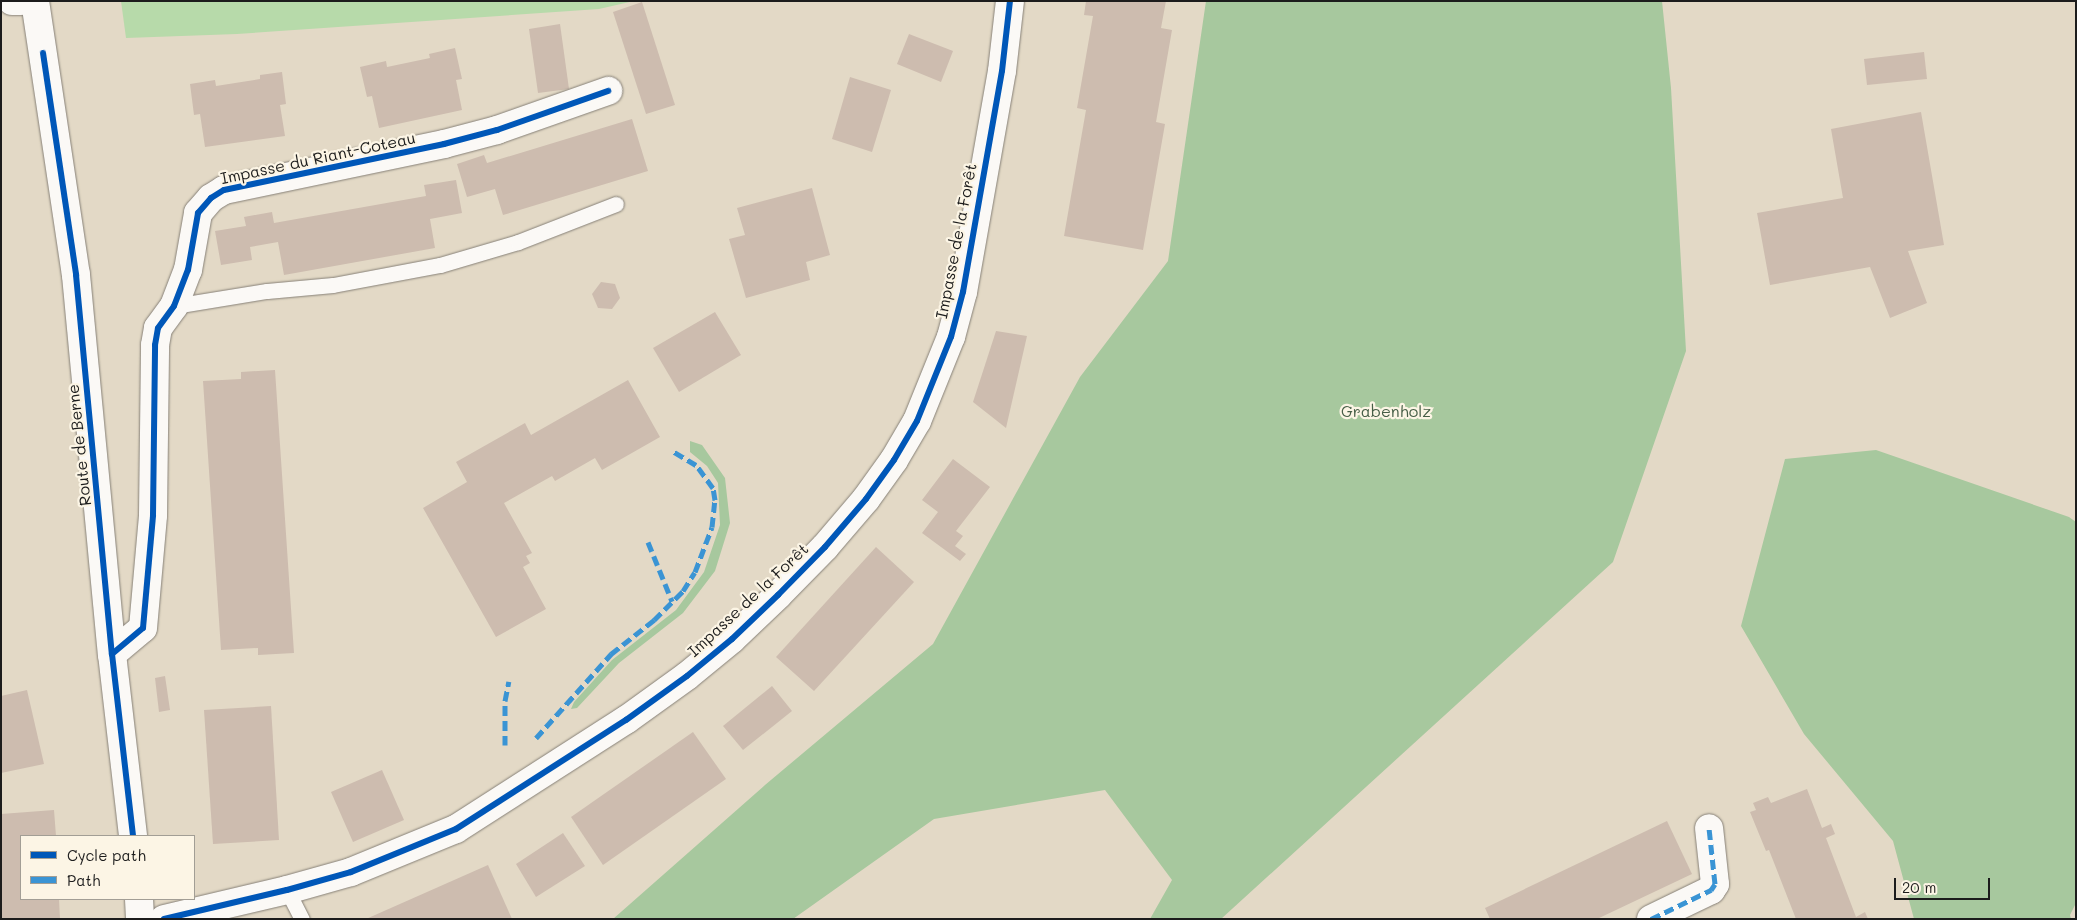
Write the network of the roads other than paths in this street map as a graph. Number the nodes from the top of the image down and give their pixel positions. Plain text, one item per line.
1 (12, 1) edge
2 (21, 1) edge
3 (34, 1) edge
4 (1010, 1) edge
5 (608, 92) dead end
6 (616, 204) dead end
7 (174, 306) junction
8 (112, 654) junction
9 (1709, 828) dead end
10 (133, 835) edge
11 (287, 890) junction
12 (139, 900) edge
13 (140, 919) edge
14 (164, 919) edge
15 (302, 919) edge
16 (1650, 919) edge

1 - 2 street
3 - 8 street, Route de Berne
4 - 11 street, Impasse de la Forêt
5 - 7 street, Impasse du Riant-Coteau
6 - 7 lane
7 - 8 street, Impasse du Riant-Coteau
8 - 10 street, Route de Berne
9 - 16 street
11 - 14 street, Impasse de la Forêt
11 - 15 lane
12 - 13 street

